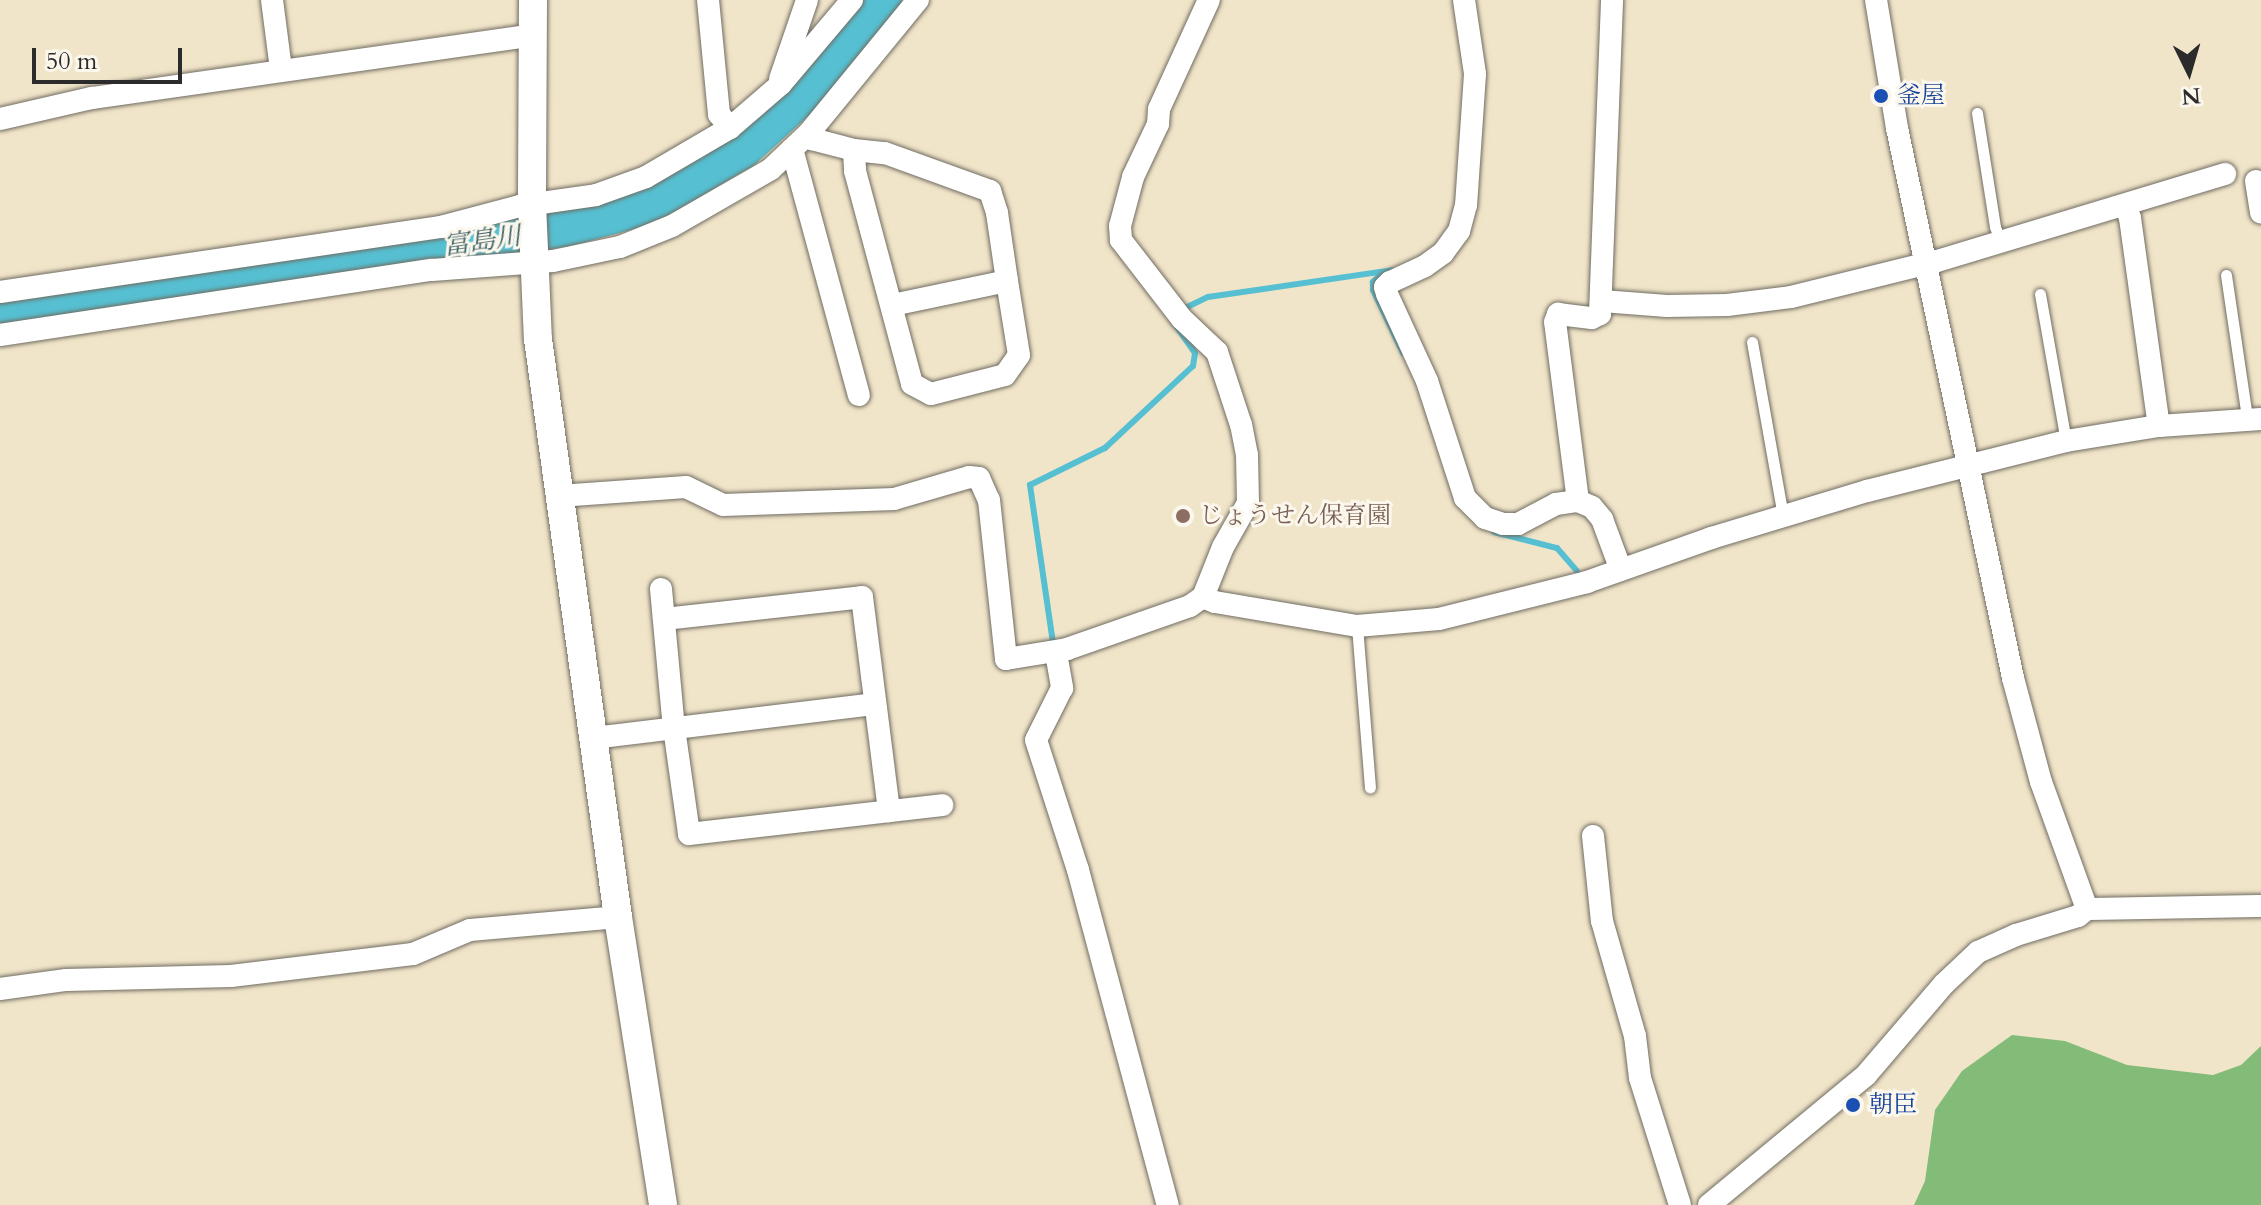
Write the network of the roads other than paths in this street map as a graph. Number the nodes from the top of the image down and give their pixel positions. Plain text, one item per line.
1 (272, 0) edge
2 (533, 0) edge
3 (708, 0) edge
4 (807, 0) edge
5 (852, 0) edge
6 (918, 0) edge
7 (1209, 0) edge
8 (1464, 0) edge
9 (1612, 0) edge
10 (1876, 0) edge
11 (533, 35) junction
12 (281, 69) junction
13 (781, 84) junction
14 (1977, 113) dead end
15 (0, 119) edge
16 (730, 128) junction
17 (809, 133) junction
18 (792, 149) junction
19 (854, 150) junction
20 (2225, 174) dead end
21 (2256, 181) dead end
22 (2125, 205) junction
23 (532, 209) junction
24 (2261, 213) edge
25 (2002, 242) junction
26 (535, 259) junction
27 (1925, 264) junction
28 (2226, 275) dead end
29 (1007, 281) junction
30 (0, 292) edge
31 (2040, 294) dead end
32 (1602, 301) junction
33 (892, 305) junction
34 (0, 335) edge
35 (1752, 342) dead end
36 (859, 395) dead end
37 (2254, 418) edge
38 (2159, 426) junction
39 (2066, 441) junction
40 (1966, 467) junction
41 (559, 496) junction
42 (1578, 501) junction
43 (1783, 516) junction
44 (1621, 570) junction
45 (661, 589) dead end
46 (1203, 597) junction
47 (664, 619) junction
48 (1357, 626) junction
49 (1056, 653) junction
50 (875, 704) junction
51 (674, 728) junction
52 (593, 738) junction
53 (1370, 787) dead end
54 (942, 805) dead end
55 (889, 811) junction
56 (1593, 836) dead end
57 (2261, 906) edge
58 (2087, 909) junction
59 (618, 917) junction
60 (0, 989) edge
61 (663, 1205) edge
62 (1168, 1205) edge
63 (1680, 1205) edge
64 (1709, 1205) edge

1 - 12 street
2 - 11 street
3 - 16 street
4 - 13 street
5 - 13 street
6 - 17 street
7 - 46 street
8 - 42 street
9 - 32 street
10 - 27 street
11 - 12 street
11 - 23 street
12 - 15 street
13 - 16 street
14 - 25 lane
16 - 23 street
17 - 18 street
17 - 19 street
18 - 26 street
18 - 36 street
19 - 29 street
19 - 33 street
20 - 22 street
21 - 24 street
22 - 25 street
22 - 38 street
23 - 26 street
23 - 30 street
25 - 27 street
26 - 34 street
26 - 41 street
27 - 32 street
27 - 40 street
28 - 37 lane
29 - 33 street
29 - 33 street
31 - 39 lane
32 - 42 street
35 - 43 lane
37 - 38 street
38 - 39 street
39 - 40 street
40 - 43 street
40 - 58 street
41 - 49 street
41 - 52 street
42 - 44 street
43 - 44 street
44 - 48 street
45 - 47 street
46 - 48 street
46 - 49 street
47 - 50 street
47 - 51 street
48 - 53 lane
49 - 62 street
50 - 51 street
50 - 55 street
51 - 52 street
51 - 55 street
52 - 59 street
54 - 55 street
56 - 63 street
57 - 58 street
58 - 64 street
59 - 60 street
59 - 61 street

